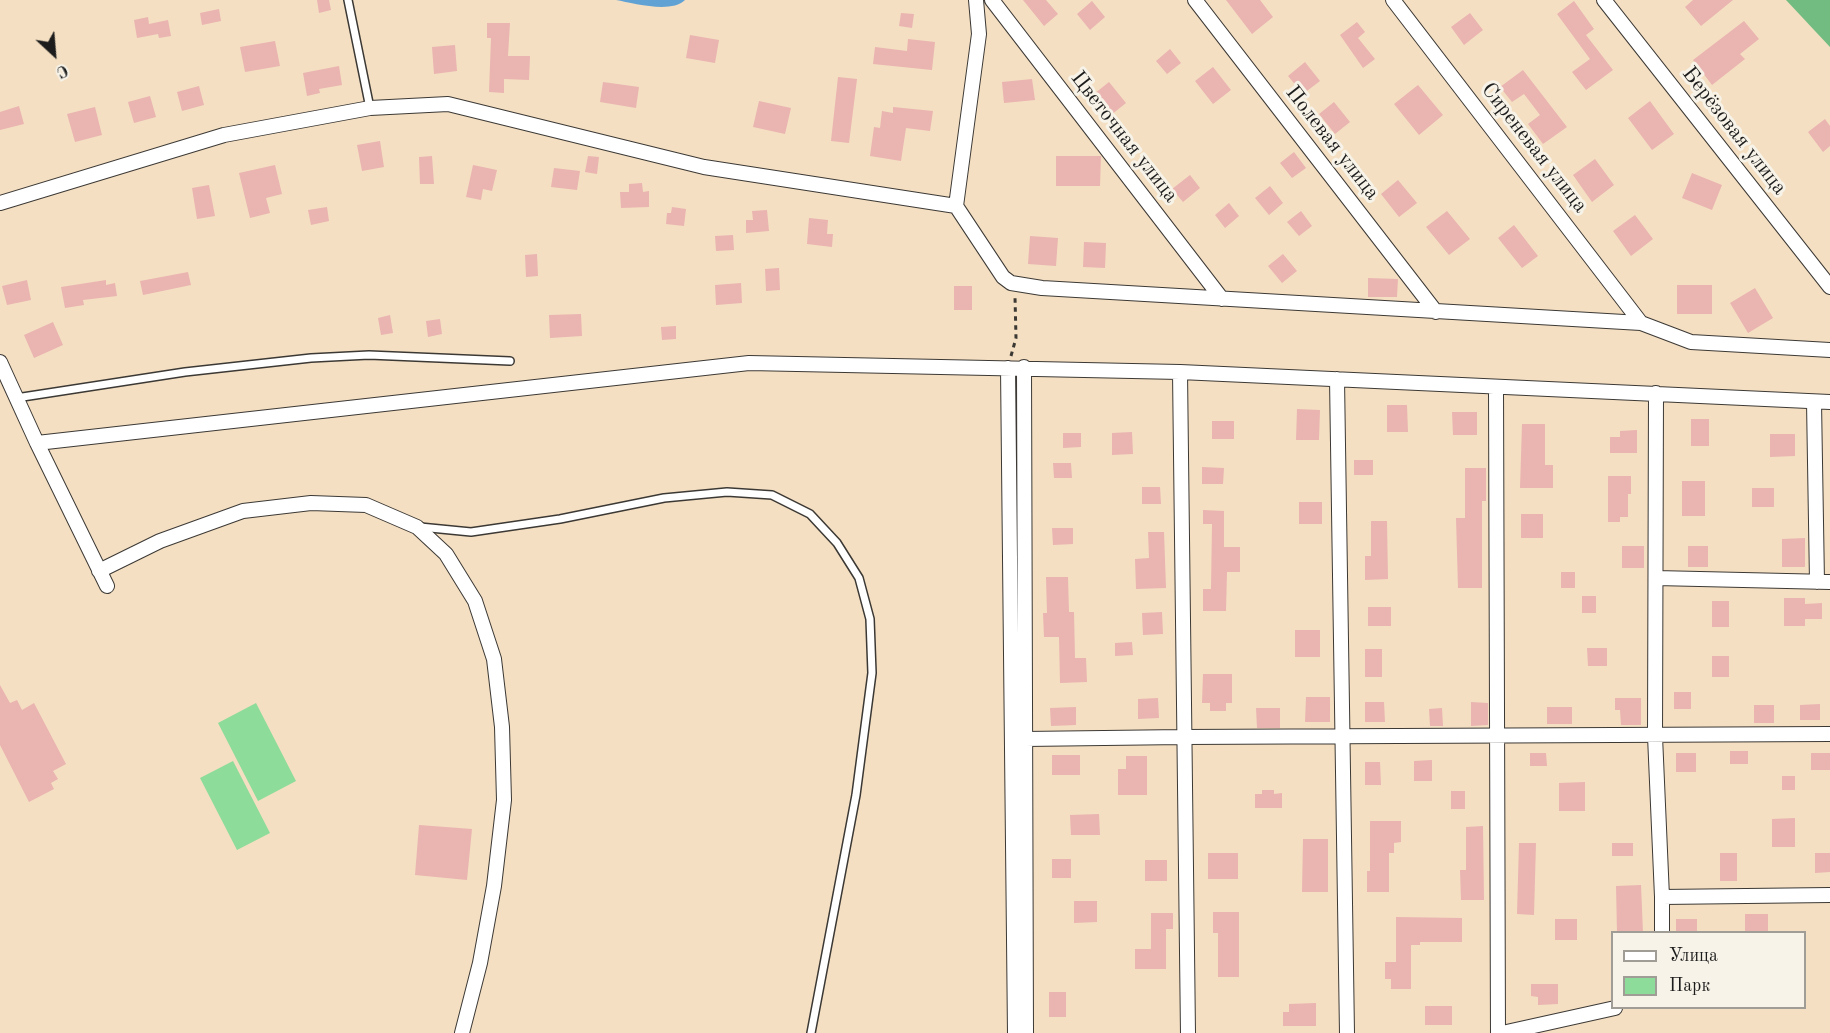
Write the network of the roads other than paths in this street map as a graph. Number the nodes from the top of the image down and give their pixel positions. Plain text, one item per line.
1 (348, 0) edge
2 (976, 0) edge
3 (992, 0) edge
4 (1195, 0) edge
5 (1393, 0) edge
6 (1604, 0) edge
7 (370, 108) junction
8 (0, 203) edge
9 (956, 206) junction
10 (1830, 288) edge
11 (1222, 300) junction
12 (1436, 312) junction
13 (1641, 323) junction
14 (1830, 350) edge
15 (510, 361) dead end
16 (0, 362) edge
17 (1024, 367) junction
18 (1008, 368) junction
19 (1180, 372) junction
20 (1337, 379) junction
21 (1496, 387) junction
22 (1656, 393) junction
23 (16, 398) junction
24 (1814, 402) junction
25 (1830, 402) edge
26 (37, 443) junction
27 (417, 527) junction
28 (99, 571) junction
29 (1656, 579) junction
30 (1823, 582) edge
31 (107, 586) dead end
32 (1830, 734) edge
33 (1497, 735) junction
34 (1343, 736) junction
35 (1655, 736) junction
36 (1183, 737) junction
37 (1025, 739) junction
38 (1830, 895) edge
39 (1662, 897) junction
40 (1662, 931) edge
41 (1611, 1009) edge
42 (462, 1033) edge
43 (811, 1033) edge
44 (1015, 1033) edge
45 (1026, 1033) edge
46 (1188, 1033) edge
47 (1347, 1033) edge
48 (1500, 1033) edge

1 - 7 lane
2 - 9 street
3 - 11 street, Цветочная улица
4 - 12 street, Полевая улица
5 - 13 street, Сиреневая улица
6 - 10 street, Берёзовая улица
7 - 8 street
7 - 9 street
9 - 11 street
11 - 12 street
12 - 13 street
13 - 14 street
15 - 23 lane
16 - 23 street
17 - 18 street
17 - 19 street
17 - 37 street
18 - 26 street
18 - 44 street
19 - 20 street
19 - 36 street
20 - 21 street
20 - 34 street
21 - 22 street
21 - 33 street
22 - 24 street
22 - 29 street
23 - 26 street
24 - 25 street
24 - 30 street
26 - 28 street
27 - 28 street
27 - 42 street
27 - 43 lane
28 - 31 street
29 - 30 street
29 - 35 street
32 - 35 street
33 - 34 street
33 - 35 street
33 - 48 street
34 - 36 street
34 - 47 street
35 - 39 street
36 - 37 street
36 - 46 street
37 - 45 street
38 - 39 street
39 - 40 street
41 - 48 street

